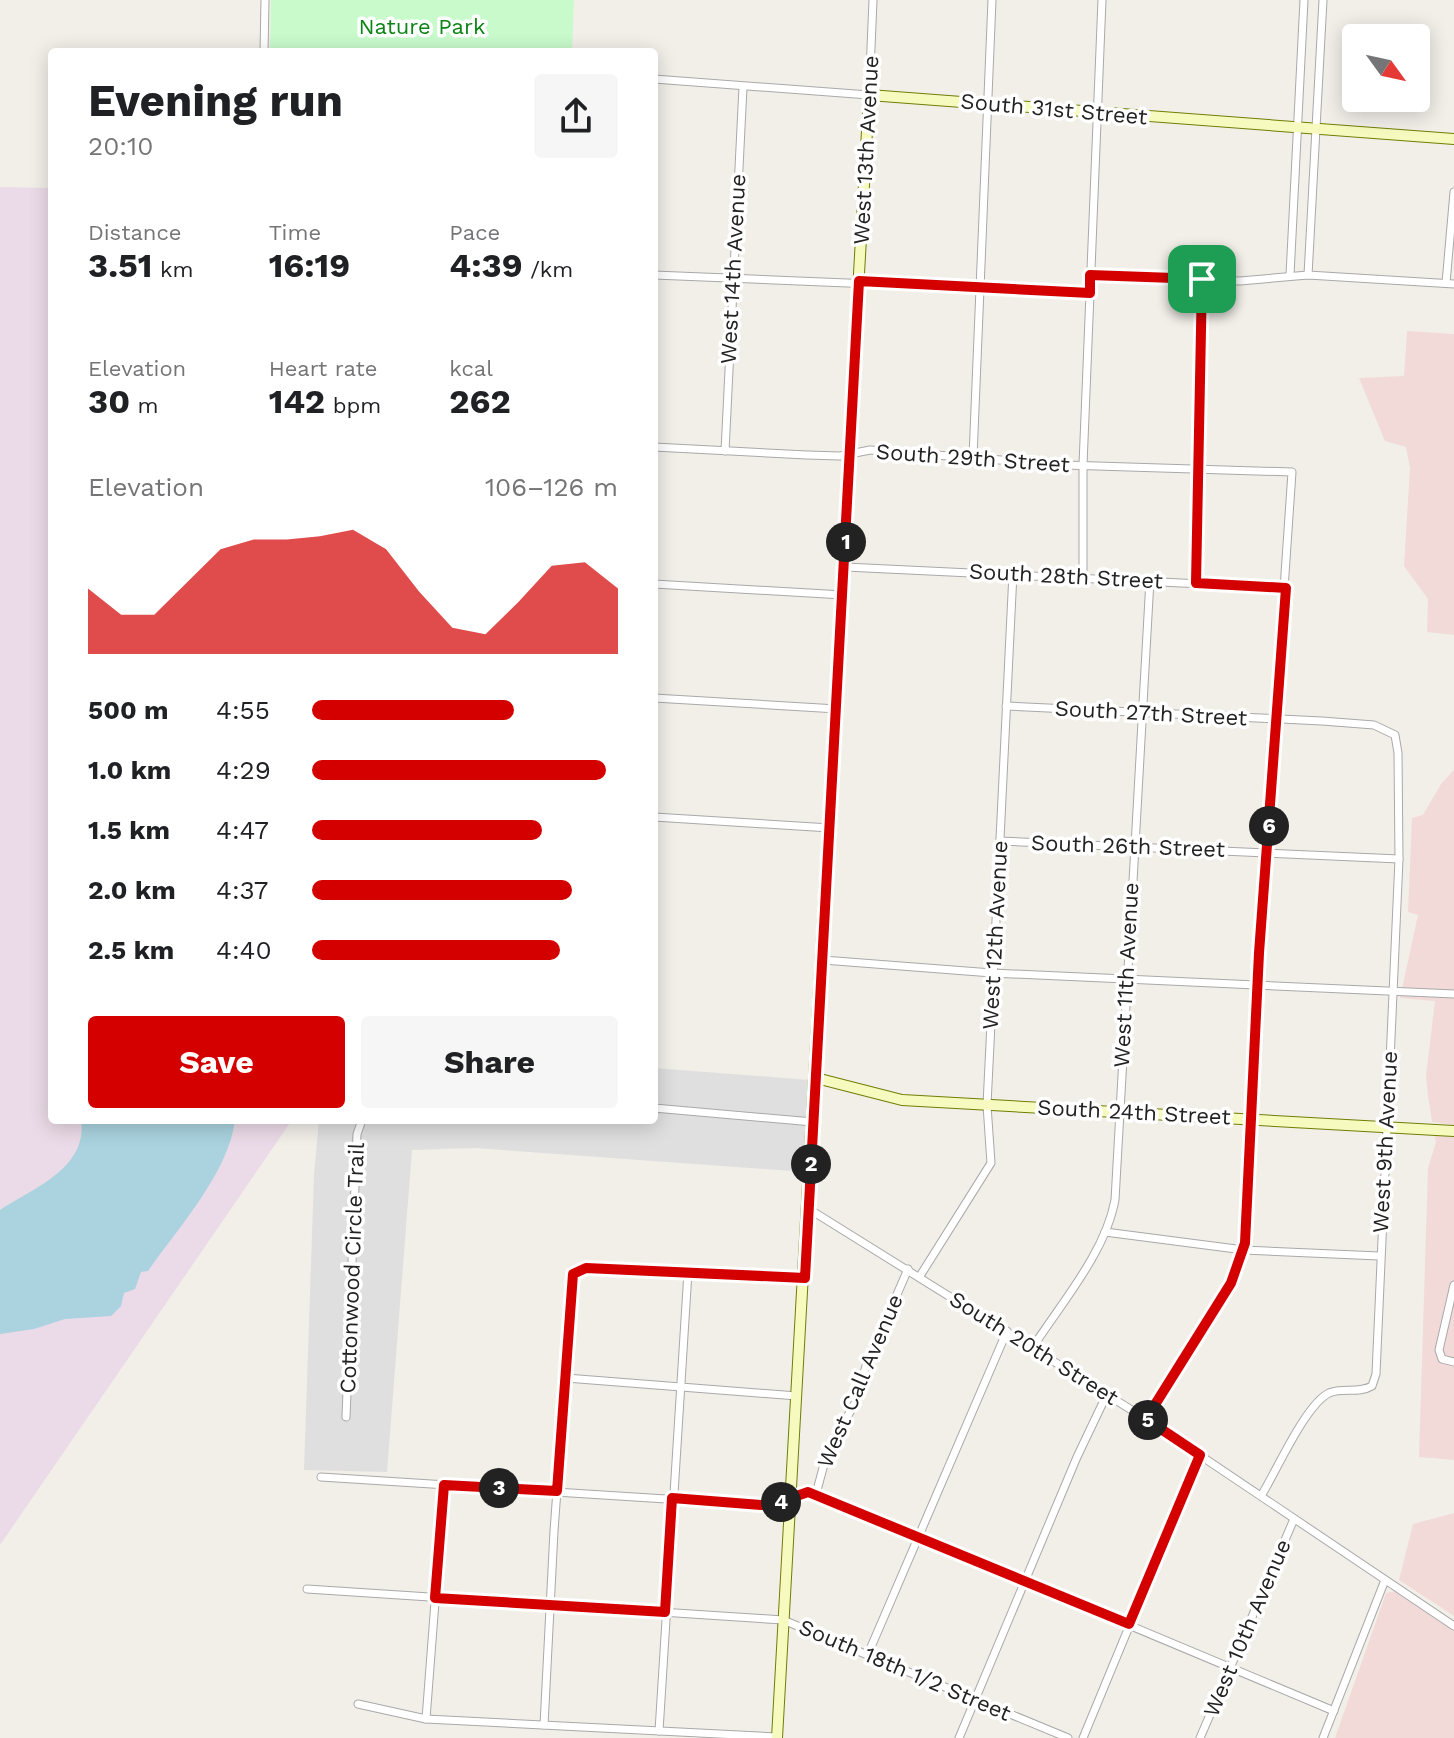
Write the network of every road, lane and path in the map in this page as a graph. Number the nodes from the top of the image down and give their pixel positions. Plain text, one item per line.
1 (265, 0) edge
2 (873, 0) edge
3 (992, 0) edge
4 (1102, 0) edge
5 (1304, 0) edge
6 (1323, 0) edge
7 (264, 48) edge
8 (658, 79) edge
9 (743, 87) junction
10 (869, 95) junction
11 (987, 103) junction
12 (1099, 114) junction
13 (1297, 128) junction
14 (1316, 130) junction
15 (1454, 139) edge
16 (1454, 192) edge
17 (658, 275) edge
18 (1090, 275) junction
19 (1290, 275) junction
20 (1308, 275) junction
21 (734, 276) junction
22 (1202, 279) junction
23 (859, 281) junction
24 (1450, 283) edge
25 (978, 286) junction
26 (1090, 293) junction
27 (658, 447) edge
28 (725, 451) junction
29 (851, 453) junction
30 (973, 457) junction
31 (1083, 465) junction
32 (1197, 469) junction
33 (845, 567) junction
34 (1013, 573) junction
35 (1083, 576) junction
36 (1150, 580) junction
37 (1196, 583) junction
38 (658, 584) edge
39 (1286, 588) junction
40 (843, 595) junction
41 (658, 698) edge
42 (1006, 706) junction
43 (837, 709) junction
44 (1141, 712) junction
45 (1276, 719) junction
46 (1390, 731) joint
47 (658, 817) edge
48 (830, 828) junction
49 (1000, 841) junction
50 (1133, 846) junction
51 (1267, 851) junction
52 (1399, 859) junction
53 (823, 960) junction
54 (992, 973) junction
55 (1126, 978) junction
56 (1258, 983) junction
57 (1394, 989) junction
58 (1454, 994) edge
59 (816, 1078) junction
60 (987, 1105) junction
61 (658, 1108) edge
62 (1120, 1110) junction
63 (1252, 1118) junction
64 (813, 1122) junction
65 (361, 1124) edge
66 (1386, 1125) junction
67 (1454, 1131) edge
68 (809, 1209) junction
69 (1105, 1232) junction
70 (1244, 1250) junction
71 (1379, 1256) junction
72 (908, 1269) junction
73 (688, 1272) junction
74 (920, 1276) junction
75 (805, 1278) junction
76 (1454, 1285) edge
77 (1007, 1331) junction
78 (1033, 1347) junction
79 (1454, 1362) edge
80 (566, 1378) junction
81 (680, 1386) junction
82 (1107, 1394) junction
83 (797, 1396) junction
84 (346, 1417) dead end
85 (1146, 1419) junction
86 (1200, 1455) junction
87 (321, 1477) dead end
88 (444, 1485) junction
89 (557, 1491) junction
90 (816, 1494) junction
91 (1261, 1496) junction
92 (790, 1497) junction
93 (672, 1498) junction
94 (1294, 1519) junction
95 (919, 1537) junction
96 (1025, 1580) junction
97 (1385, 1580) junction
98 (307, 1589) dead end
99 (435, 1598) junction
100 (550, 1606) junction
101 (665, 1612) junction
102 (783, 1620) junction
103 (1129, 1624) junction
104 (1454, 1626) edge
105 (868, 1654) junction
106 (1230, 1667) junction
107 (975, 1699) junction
108 (358, 1704) dead end
109 (1334, 1711) junction
110 (426, 1719) junction
111 (544, 1725) junction
112 (659, 1731) junction
113 (777, 1738) edge
114 (959, 1738) edge
115 (1068, 1738) edge
116 (1083, 1738) edge
117 (1200, 1738) edge
118 (1323, 1738) edge

1 - 7 street
2 - 10 street, West 13th Avenue
3 - 11 street
4 - 12 street
5 - 13 street
6 - 14 street
8 - 9 street, South 31st Street
9 - 10 street, South 31st Street
9 - 21 street, West 14th Avenue
10 - 11 street, South 31st Street
10 - 23 street, West 13th Avenue
11 - 12 street, South 31st Street
11 - 25 street
12 - 13 street, South 31st Street
12 - 18 street
13 - 14 street, South 31st Street
13 - 19 street
14 - 15 street, South 31st Street
14 - 20 street
16 - 24 street
17 - 21 street
18 - 22 street
18 - 26 street
19 - 20 street
19 - 22 street
20 - 24 street
21 - 23 street
21 - 28 street, West 14th Avenue
22 - 32 street
23 - 25 street
23 - 29 street, West 13th Avenue
25 - 26 street
25 - 30 street
26 - 31 street
27 - 28 street, South 29th Street
28 - 29 street, South 29th Street
29 - 30 street, South 29th Street
29 - 33 street, West 13th Avenue
30 - 31 street, South 29th Street
31 - 32 street, South 29th Street
31 - 35 street
32 - 37 street
32 - 39 street, South 29th Street
33 - 34 street, South 28th Street
33 - 40 street, West 13th Avenue
34 - 35 street, South 28th Street
34 - 42 street, West 12th Avenue
35 - 36 street, South 28th Street
36 - 37 street, South 28th Street
36 - 44 street, West 11th Avenue
37 - 39 street, South 28th Street
38 - 40 street
39 - 45 street
40 - 43 street, West 13th Avenue
41 - 43 street
42 - 44 street, South 27th Street
42 - 49 street, West 12th Avenue
43 - 48 street, West 13th Avenue
44 - 45 street, South 27th Street
44 - 50 street, West 11th Avenue
45 - 46 street, South 27th Street
45 - 51 street
46 - 52 street, West 9th Avenue
47 - 48 street
48 - 53 street, West 13th Avenue
49 - 50 street, South 26th Street
49 - 54 street, West 12th Avenue
50 - 51 street, South 26th Street
50 - 55 street, West 11th Avenue
51 - 52 street, South 26th Street
51 - 56 street
52 - 57 street, West 9th Avenue
53 - 54 street
53 - 59 street, West 13th Avenue
54 - 55 street
54 - 60 street, West 12th Avenue
55 - 56 street
55 - 62 street, West 11th Avenue
56 - 57 street
56 - 63 street
57 - 58 street
57 - 66 street, West 9th Avenue
59 - 60 street, South 24th Street
59 - 64 street, West 13th Avenue
60 - 62 street, South 24th Street
60 - 74 street, West 12th Avenue
61 - 64 street
62 - 63 street, South 24th Street
62 - 69 street, West 11th Avenue
63 - 66 street, South 24th Street
63 - 70 street
64 - 68 street, West 13th Avenue
65 - 84 street, Cottonwood Circle Trail
66 - 67 street, South 24th Street
66 - 71 street, West 9th Avenue
68 - 72 street, South 20th Street
68 - 75 street, West 13th Avenue
69 - 70 street
69 - 78 street, West 11th Avenue
70 - 71 street
70 - 85 street
71 - 91 street, West 9th Avenue
72 - 74 street, South 20th Street
72 - 90 street, West Call Avenue
73 - 75 street
73 - 80 street
73 - 81 street
74 - 77 street, South 20th Street
75 - 83 street, West 13th Avenue
76 - 79 street
77 - 78 street, South 20th Street
77 - 95 street
78 - 82 street, South 20th Street
80 - 81 street
80 - 89 street
81 - 83 street
81 - 93 street
82 - 85 street, South 20th Street
82 - 96 street
83 - 92 street, West 13th Avenue
85 - 86 street, South 20th Street
86 - 91 street, South 20th Street
86 - 103 street
87 - 88 street
88 - 89 street
88 - 99 street
89 - 93 street
89 - 100 street
90 - 92 street
90 - 95 street
91 - 94 street, South 20th Street
92 - 93 street
92 - 102 street, West 13th Avenue
93 - 101 street
94 - 97 street, South 20th Street
94 - 106 street, West 10th Avenue
95 - 96 street
95 - 105 street
96 - 103 street
96 - 107 street
97 - 104 street, South 20th Street
97 - 109 street
98 - 99 street, South 18th 1/2 Street
99 - 100 street, South 18th 1/2 Street
99 - 110 street
100 - 101 street, South 18th 1/2 Street
100 - 111 street
101 - 102 street, South 18th 1/2 Street
101 - 112 street
102 - 105 street, South 18th 1/2 Street
102 - 113 street, West 13th Avenue
103 - 106 street
103 - 116 street
105 - 107 street, South 18th 1/2 Street
106 - 109 street
106 - 117 street, West 10th Avenue
107 - 114 street
107 - 115 street, South 18th 1/2 Street
108 - 110 street
109 - 118 street
110 - 111 street
111 - 112 street
112 - 113 street

